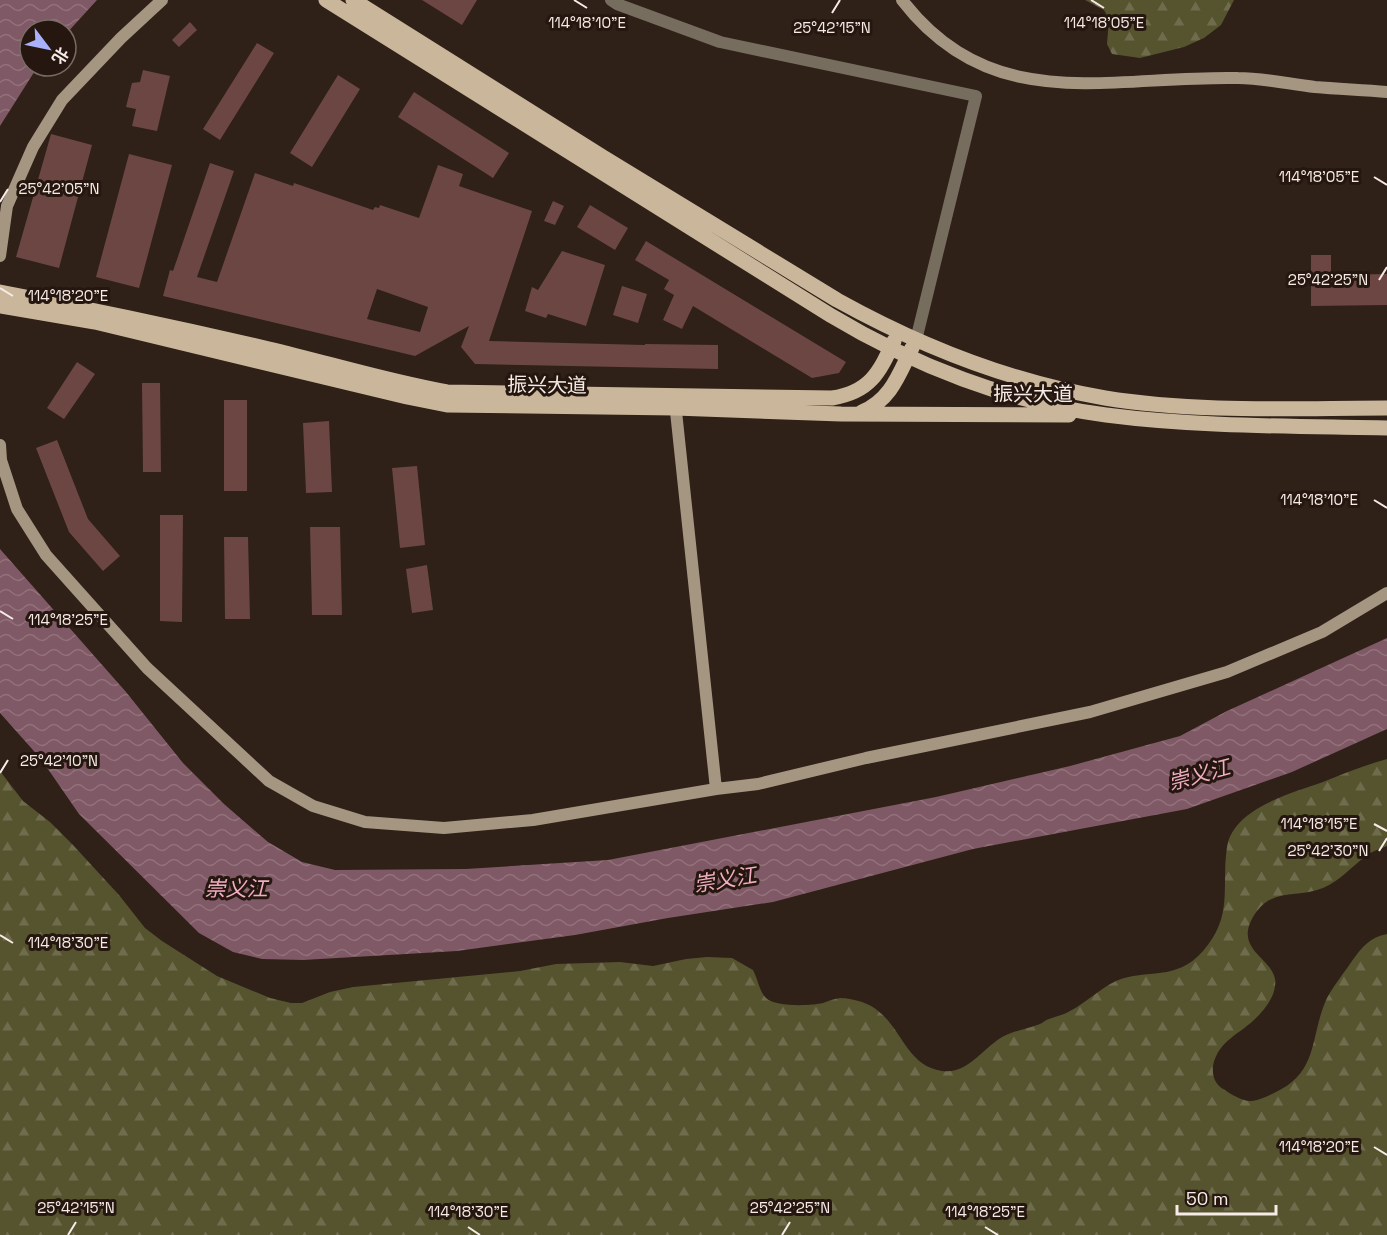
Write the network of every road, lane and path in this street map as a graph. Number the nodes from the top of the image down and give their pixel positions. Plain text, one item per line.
1 (162, 0) edge
2 (326, 0) edge
3 (611, 0) edge
4 (902, 0) edge
5 (360, 2) edge
6 (1387, 92) edge
7 (0, 256) edge
8 (0, 292) edge
9 (0, 306) edge
10 (898, 332) junction
11 (916, 340) junction
12 (891, 348) junction
13 (908, 357) junction
14 (675, 401) junction
15 (1387, 408) edge
16 (841, 414) junction
17 (1104, 415) junction
18 (1387, 428) edge
19 (0, 445) edge
20 (1387, 593) edge
21 (716, 789) junction

1 - 7 main road
2 - 12 main road
3 - 11 street
4 - 6 main road
5 - 10 main road
8 - 14 main road, 振兴大道
9 - 14 main road, 振兴大道
10 - 11 main road
10 - 12 main road
11 - 13 main road
11 - 15 main road
12 - 13 main road
12 - 14 main road, 振兴大道
13 - 16 main road
13 - 17 main road
14 - 16 main road, 振兴大道
14 - 21 main road
16 - 17 main road, 振兴大道
17 - 18 main road
19 - 21 main road
20 - 21 main road

